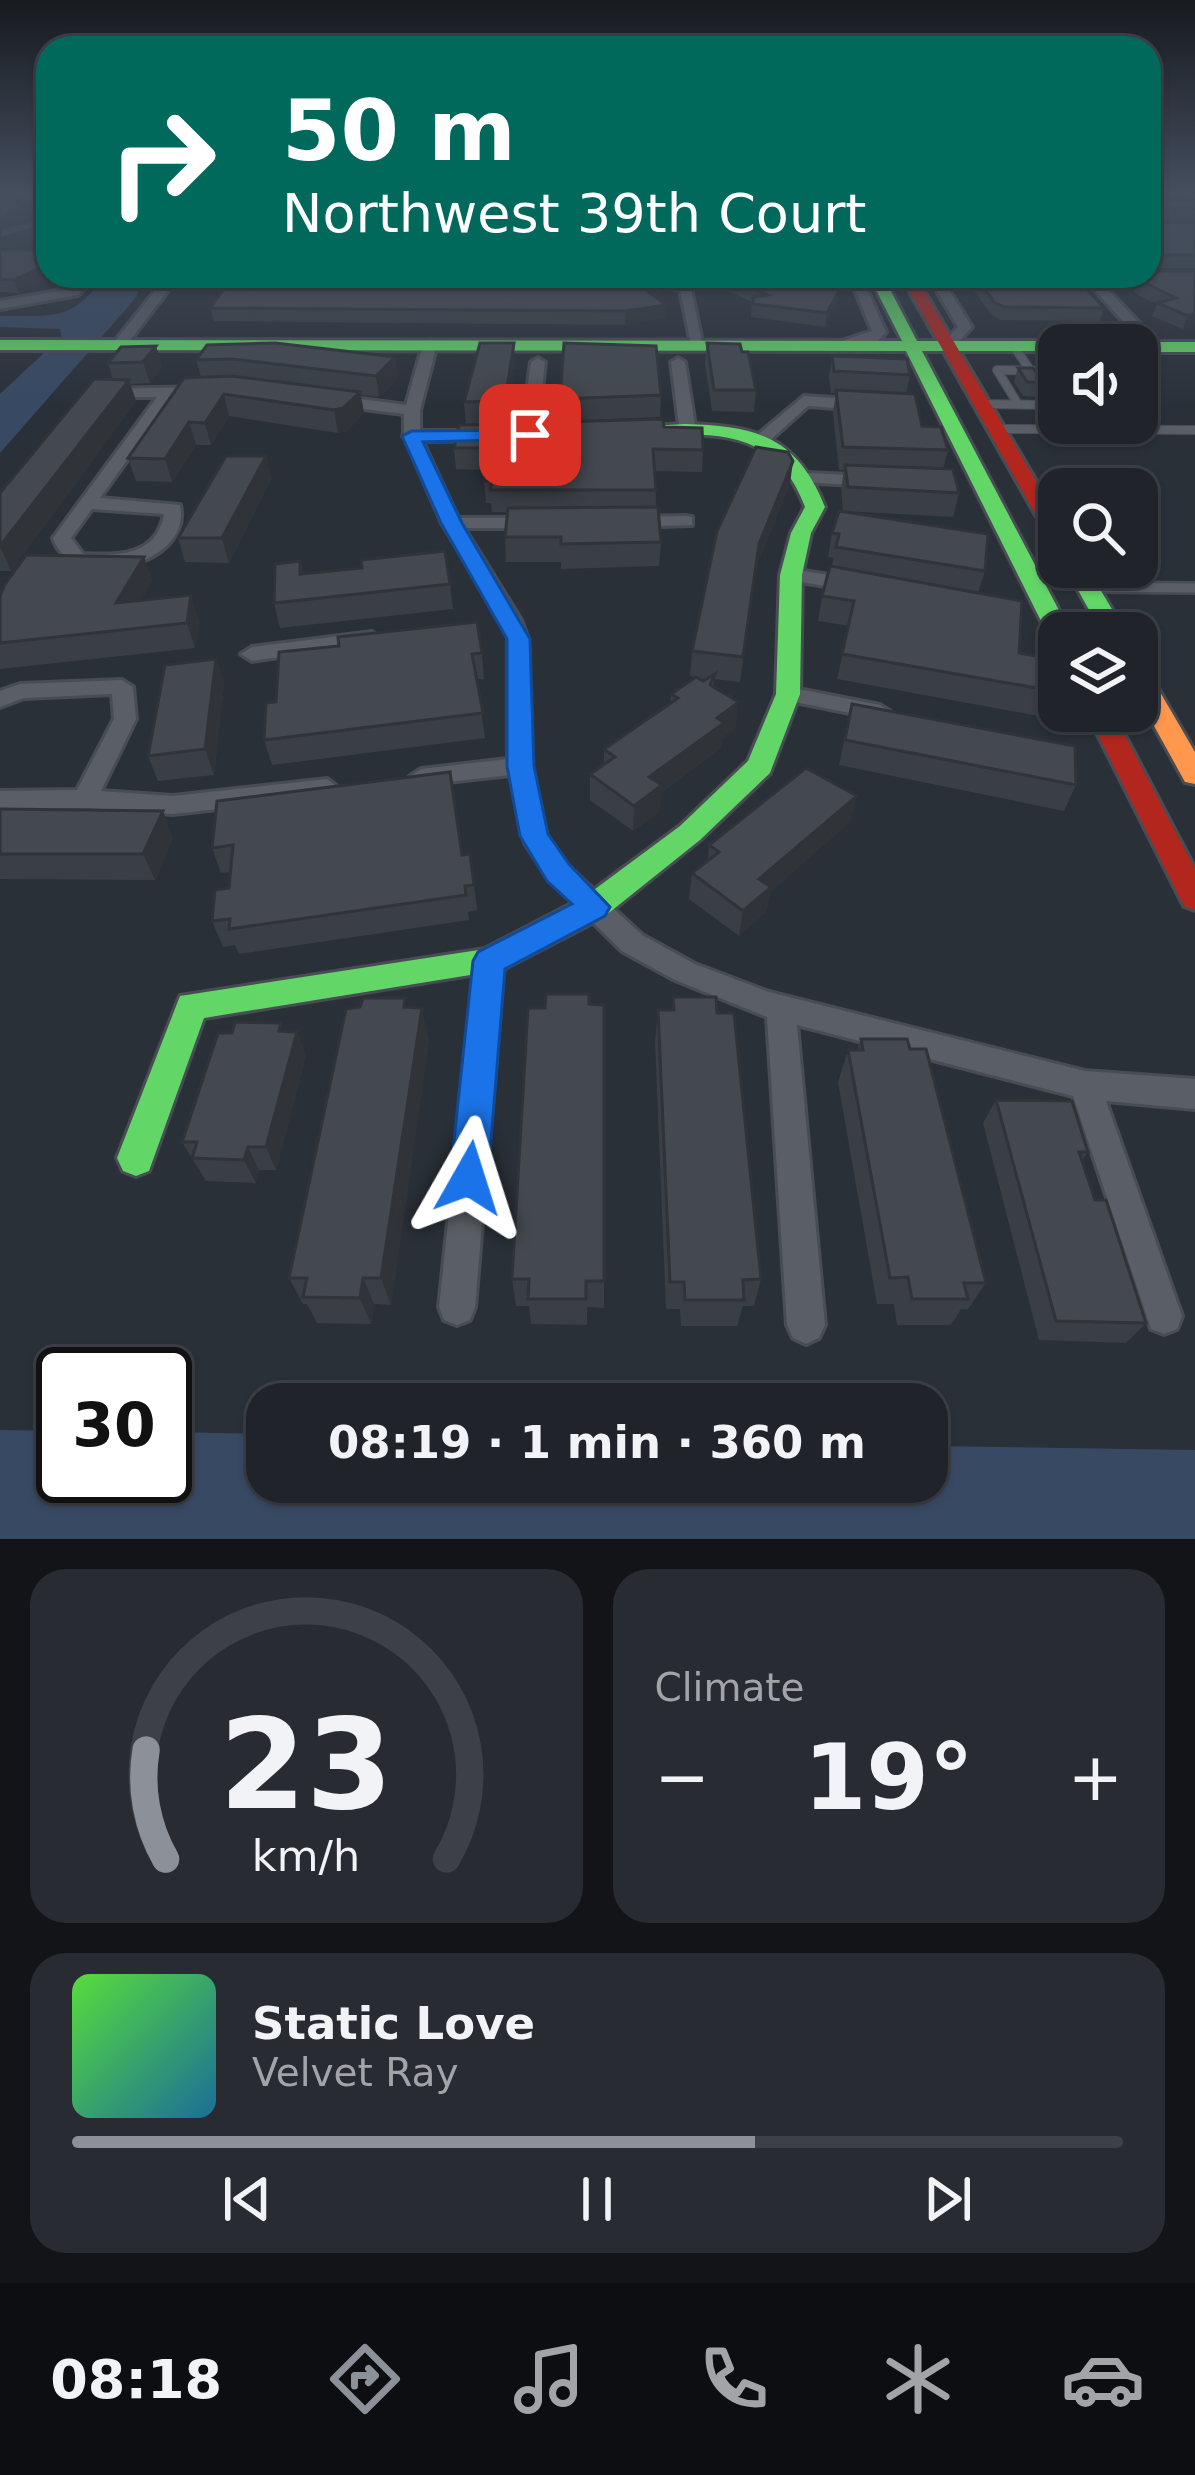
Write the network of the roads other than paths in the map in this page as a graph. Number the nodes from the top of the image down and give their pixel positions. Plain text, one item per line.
1 (78, 288) edge
2 (161, 288) edge
3 (686, 288) edge
4 (860, 288) edge
5 (883, 288) edge
6 (915, 288) edge
7 (941, 288) edge
8 (1098, 288) edge
9 (6, 305) edge
10 (1127, 324) edge
11 (430, 344) junction
12 (108, 345) junction
13 (844, 345) junction
14 (911, 345) junction
15 (948, 345) junction
16 (1013, 346) junction
17 (1158, 347) edge
18 (1195, 347) edge
19 (3, 348) edge
20 (1038, 351) edge
21 (688, 353) junction
22 (538, 362) dead end
23 (1038, 366) edge
24 (1031, 370) junction
25 (237, 389) edge
26 (103, 392) edge
27 (168, 392) junction
28 (303, 397) edge
29 (1018, 404) junction
30 (884, 406) edge
31 (989, 417) junction
32 (412, 423) junction
33 (687, 426) junction
34 (1195, 430) edge
35 (598, 434) edge
36 (541, 435) joint
37 (761, 440) junction
38 (808, 478) junction
39 (903, 482) edge
40 (1038, 502) edge
41 (88, 503) junction
42 (686, 521) dead end
43 (569, 522) edge
44 (616, 522) edge
45 (451, 523) junction
46 (791, 574) junction
47 (1158, 584) edge
48 (1195, 588) edge
49 (878, 589) edge
50 (1049, 612) edge
51 (511, 620) junction
52 (488, 623) dead end
53 (394, 635) edge
54 (252, 654) dead end
55 (788, 694) junction
56 (0, 700) edge
57 (1158, 711) edge
58 (901, 716) edge
59 (1110, 732) edge
60 (520, 766) junction
61 (1195, 775) edge
62 (0, 800) edge
63 (86, 800) junction
64 (1195, 898) edge
65 (594, 907) junction
66 (490, 961) junction
67 (781, 1006) junction
68 (1084, 1085) junction
69 (1195, 1094) edge
70 (136, 1158) dead end
71 (457, 1307) dead end
72 (1164, 1316) dead end
73 (806, 1325) dead end

1 - 9 street
2 - 12 street
3 - 21 street
4 - 13 street
5 - 14 street
6 - 15 street
7 - 15 street
8 - 10 street
11 - 12 street
11 - 21 street
11 - 32 street
12 - 19 street
13 - 14 street
13 - 21 street
14 - 15 street
14 - 50 street
15 - 16 street
15 - 31 street
16 - 20 street
16 - 24 lane
17 - 18 street
21 - 33 street
22 - 36 street
23 - 24 lane
24 - 29 lane
24 - 29 lane
25 - 27 street
26 - 27 street
27 - 41 street
28 - 32 street
29 - 31 lane
30 - 37 street
31 - 34 lane
31 - 40 street
32 - 36 street
32 - 45 street
33 - 35 street
33 - 37 street
37 - 38 street
38 - 39 street
38 - 46 street
41 - 41 street
42 - 44 street
43 - 45 street
45 - 51 street
46 - 49 street
46 - 55 street
47 - 48 lane
51 - 52 street
51 - 60 street
53 - 54 street
55 - 58 street
55 - 65 street
56 - 63 street
57 - 61 street
59 - 64 street
60 - 63 street
60 - 65 street
62 - 63 street
65 - 66 street
65 - 67 street
66 - 70 street
66 - 71 street
67 - 68 street
67 - 73 street
68 - 69 street
68 - 72 street

